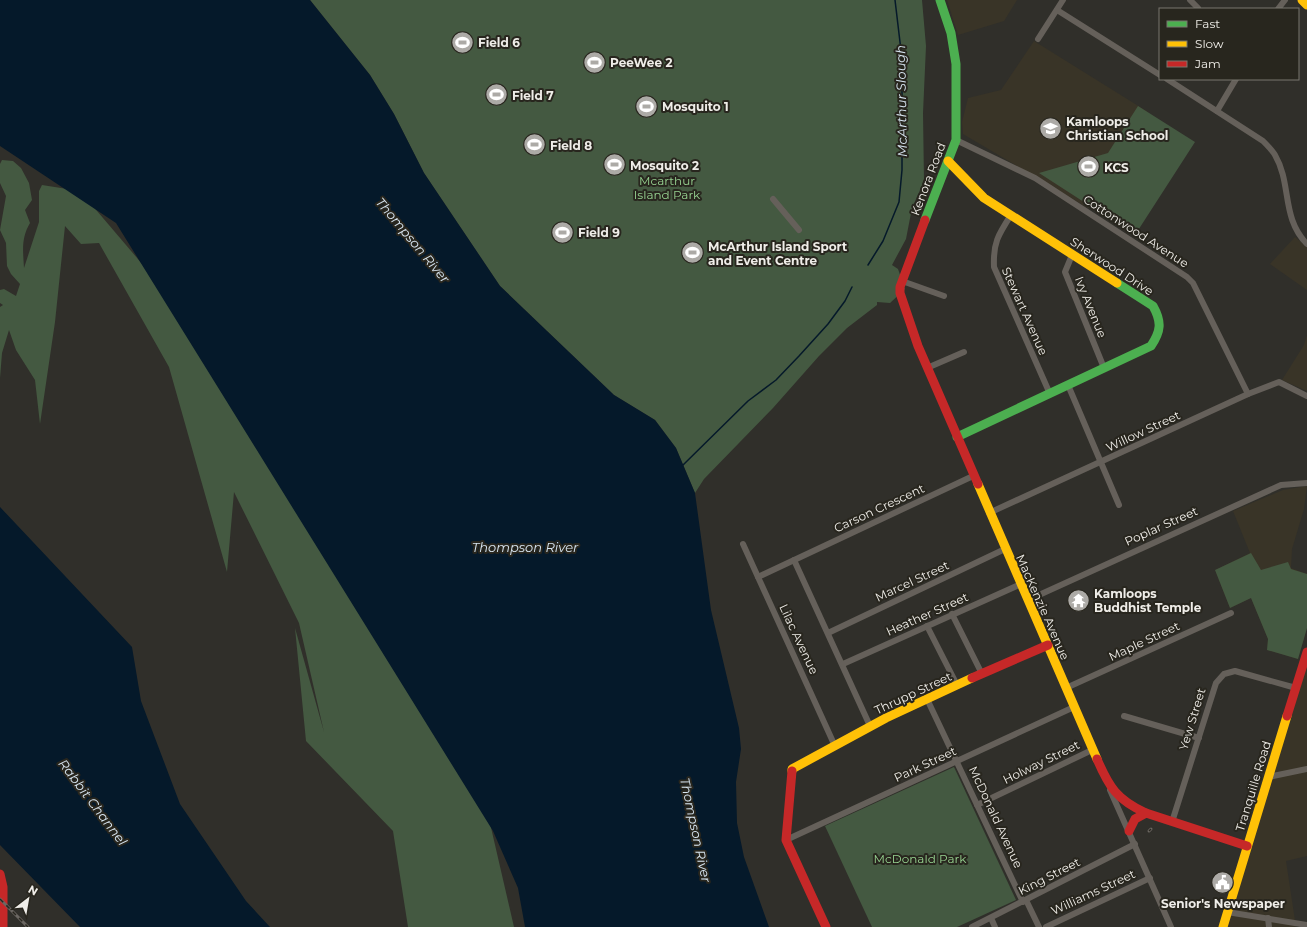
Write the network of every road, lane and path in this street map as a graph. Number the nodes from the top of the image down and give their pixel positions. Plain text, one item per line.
1 (940, 0) edge
2 (1063, 0) edge
3 (1190, 0) edge
4 (1285, 0) edge
5 (1302, 0) edge
6 (1307, 5) edge
7 (1198, 8) dead end
8 (1279, 8) edge
9 (1057, 10) junction
10 (1038, 40) dead end
11 (1159, 73) edge
12 (1169, 80) edge
13 (1235, 80) edge
14 (1218, 110) junction
15 (956, 140) junction
16 (948, 161) junction
17 (773, 199) dead end
18 (1011, 215) junction
19 (799, 230) dead end
20 (1307, 244) edge
21 (1072, 255) junction
22 (902, 281) junction
23 (900, 293) joint
24 (944, 296) dead end
25 (964, 352) dead end
26 (928, 368) junction
27 (1104, 368) junction
28 (1068, 385) junction
29 (1050, 394) junction
30 (1248, 394) junction
31 (1307, 396) edge
32 (957, 437) junction
33 (1101, 463) junction
34 (973, 476) junction
35 (1307, 483) edge
36 (1120, 505) dead end
37 (989, 513) junction
38 (743, 544) dead end
39 (1005, 549) junction
40 (794, 560) junction
41 (758, 577) junction
42 (1021, 584) junction
43 (1028, 600) junction
44 (1231, 613) dead end
45 (952, 614) junction
46 (927, 626) junction
47 (828, 633) junction
48 (1048, 645) junction
49 (1307, 652) edge
50 (843, 664) junction
51 (982, 674) junction
52 (957, 685) junction
53 (1066, 688) junction
54 (1296, 688) junction
55 (927, 699) junction
56 (1074, 707) junction
57 (1124, 716) dead end
58 (870, 726) junction
59 (1199, 738) junction
60 (834, 744) junction
61 (1092, 750) junction
62 (957, 761) junction
63 (1307, 769) edge
64 (1268, 777) junction
65 (1107, 783) junction
66 (977, 805) junction
67 (1146, 813) junction
68 (1172, 822) junction
69 (1129, 831) junction
70 (786, 840) junction
71 (1135, 844) junction
72 (1247, 846) junction
73 (0, 874) edge
74 (1150, 878) junction
75 (1024, 901) junction
76 (1227, 912) junction
77 (991, 918) junction
78 (1268, 918) junction
79 (1307, 925) edge
80 (3, 927) edge
81 (826, 927) edge
82 (972, 927) edge
83 (995, 927) edge
84 (1039, 927) edge
85 (1046, 927) edge
86 (1171, 927) edge
87 (1222, 927) edge
88 (1269, 927) edge

1 - 15 street, Kenora Road
2 - 9 street
3 - 7 street
4 - 8 street
5 - 6 street
9 - 10 street
9 - 11 street
12 - 14 street
13 - 14 street
14 - 20 street
15 - 16 street, Kenora Road
15 - 30 street, Cottonwood Avenue
16 - 18 street, Sherwood Drive
16 - 22 street, Kenora Road
17 - 19 street
18 - 21 street, Sherwood Drive
18 - 29 street, Stewart Avenue
21 - 27 street, Ivy Avenue
21 - 27 street, Sherwood Drive
22 - 23 street, Kenora Road
22 - 24 street
23 - 26 street, MacKenzie Avenue
25 - 26 street
26 - 32 street, MacKenzie Avenue
27 - 28 street, Sherwood Drive
28 - 29 street, Sherwood Drive
28 - 33 street
29 - 32 street, Sherwood Drive
30 - 31 street, Willow Street
30 - 33 street, Willow Street
32 - 34 street, MacKenzie Avenue
33 - 36 street
33 - 37 street, Willow Street
34 - 37 street, MacKenzie Avenue
34 - 40 street, Carson Crescent
35 - 43 street, Poplar Street
37 - 39 street, MacKenzie Avenue
38 - 41 street, Lilac Avenue
39 - 42 street, MacKenzie Avenue
39 - 47 street, Marcel Street
40 - 41 street, Carson Crescent
40 - 47 street
41 - 60 street, Lilac Avenue
42 - 43 street, MacKenzie Avenue
42 - 45 street, Heather Street
43 - 48 street, MacKenzie Avenue
44 - 53 street, Maple Street
45 - 46 street, Heather Street
45 - 51 street
46 - 50 street, Heather Street
46 - 52 street
47 - 50 street
48 - 51 street, Thrupp Street
48 - 53 street, MacKenzie Avenue
49 - 54 street, Tranquille Road
50 - 58 street
51 - 52 street, Thrupp Street
52 - 55 street, Thrupp Street
53 - 56 street, MacKenzie Avenue
54 - 59 street, Yew Street
54 - 64 street, Tranquille Road
55 - 58 street, Thrupp Street
55 - 62 street, McDonald Avenue
56 - 61 street, MacKenzie Avenue
56 - 62 street, Park Street
57 - 59 street
58 - 60 street, Thrupp Street
59 - 68 street, Yew Street
60 - 70 street, Thrupp Street
61 - 65 street, MacKenzie Avenue
61 - 66 street, Holway Street
62 - 66 street, McDonald Avenue
62 - 70 street, Park Street
63 - 64 street
64 - 72 street, Tranquille Road
65 - 67 street
65 - 69 street, MacKenzie Avenue
66 - 75 street, McDonald Avenue
67 - 68 street
67 - 69 street
68 - 72 street
69 - 71 street, MacKenzie Avenue
70 - 81 street
71 - 74 street, MacKenzie Avenue
71 - 75 street, King Street
72 - 76 street, Tranquille Road
73 - 80 street
74 - 85 street, Williams Street
74 - 86 street, MacKenzie Avenue
75 - 77 street, King Street
75 - 84 street
76 - 78 street
76 - 87 street, Tranquille Road
77 - 82 street, King Street
77 - 83 street
78 - 79 street
78 - 88 street

